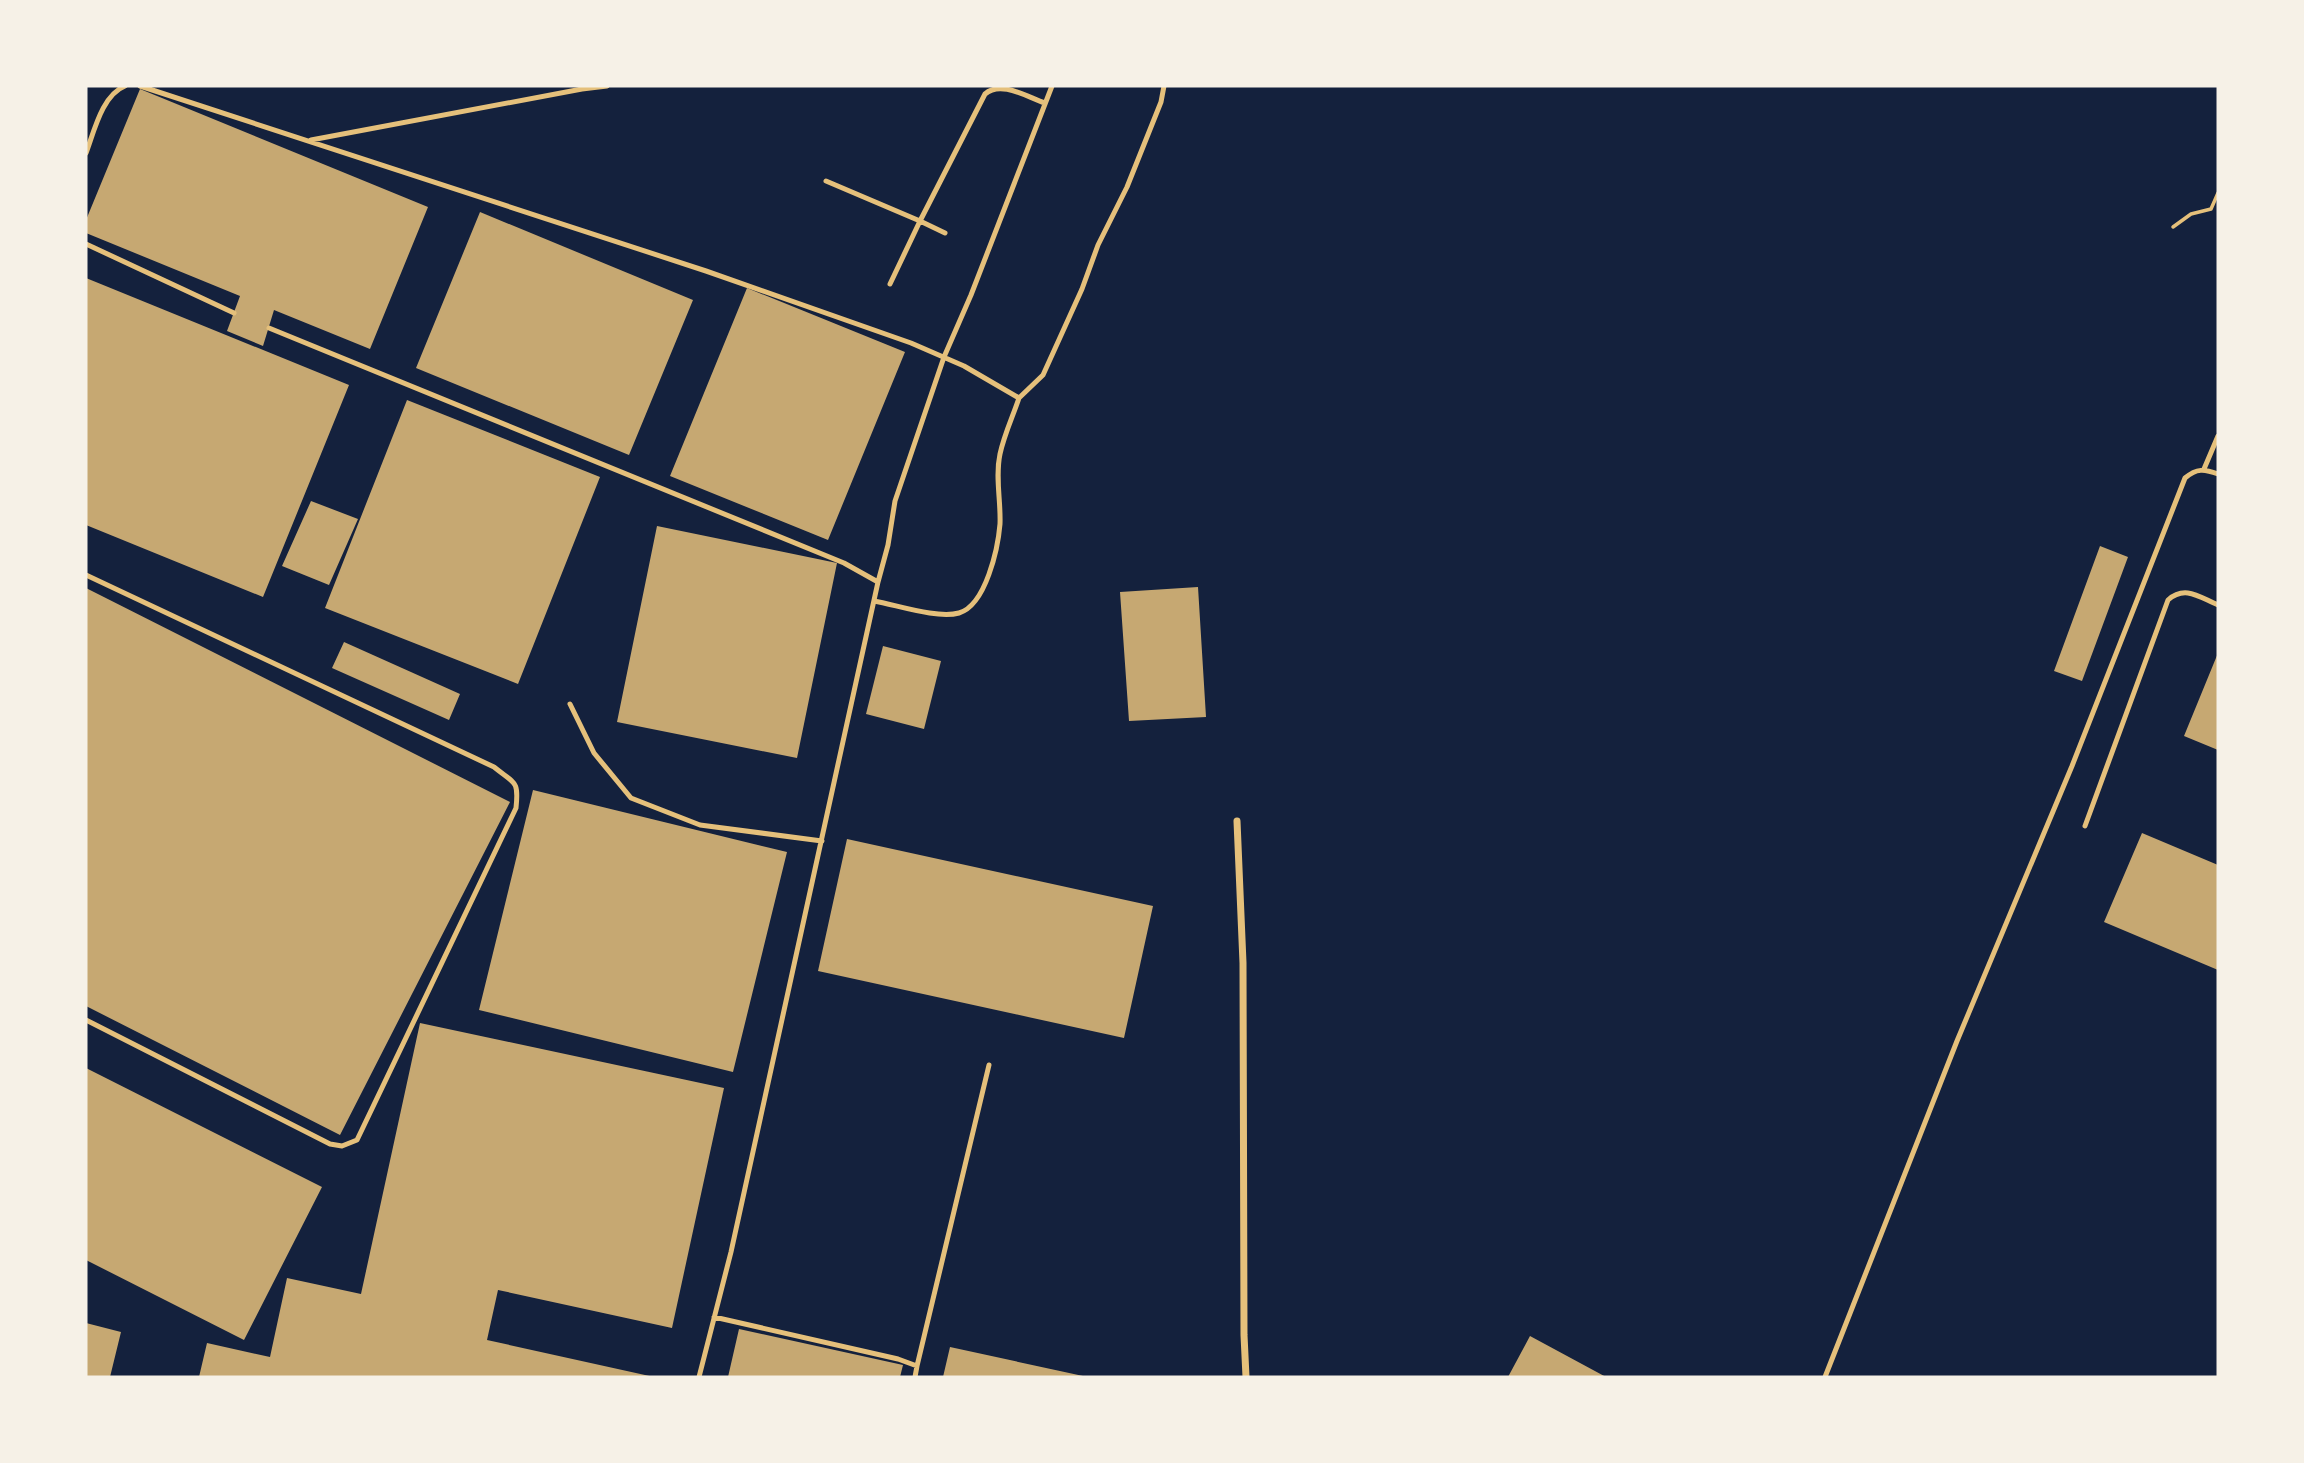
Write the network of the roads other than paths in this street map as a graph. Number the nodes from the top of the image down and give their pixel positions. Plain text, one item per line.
1 (125, 86) edge
2 (140, 86) edge
3 (607, 86) edge
4 (1052, 86) edge
5 (1164, 86) edge
6 (1045, 103) junction
7 (307, 140) junction
8 (86, 153) edge
9 (826, 181) dead end
10 (920, 221) junction
11 (946, 233) dead end
12 (86, 244) edge
13 (890, 284) dead end
14 (234, 313) dead end
15 (269, 328) dead end
16 (944, 357) junction
17 (1019, 398) junction
18 (2218, 436) edge
19 (2204, 469) junction
20 (2218, 474) edge
21 (86, 575) edge
22 (877, 582) junction
23 (874, 601) junction
24 (2218, 605) edge
25 (570, 704) dead end
26 (1237, 821) dead end
27 (2085, 826) dead end
28 (822, 841) junction
29 (86, 1020) edge
30 (989, 1065) dead end
31 (714, 1317) junction
32 (917, 1366) junction
33 (699, 1377) edge
34 (915, 1377) edge
35 (1246, 1377) edge
36 (1825, 1377) edge

1 - 8 lane
2 - 7 lane
3 - 7 lane
4 - 6 lane
5 - 17 lane
6 - 10 lane
6 - 16 lane
7 - 16 lane
9 - 10 lane
10 - 11 lane
10 - 13 lane
12 - 14 lane
15 - 22 lane
16 - 17 lane
16 - 22 lane
17 - 23 lane
18 - 19 lane
19 - 20 lane
19 - 36 lane
21 - 29 lane
22 - 23 lane
23 - 28 lane
24 - 27 lane
25 - 28 lane
26 - 35 street
28 - 31 lane
30 - 32 lane
31 - 32 lane
31 - 33 lane
32 - 34 lane

